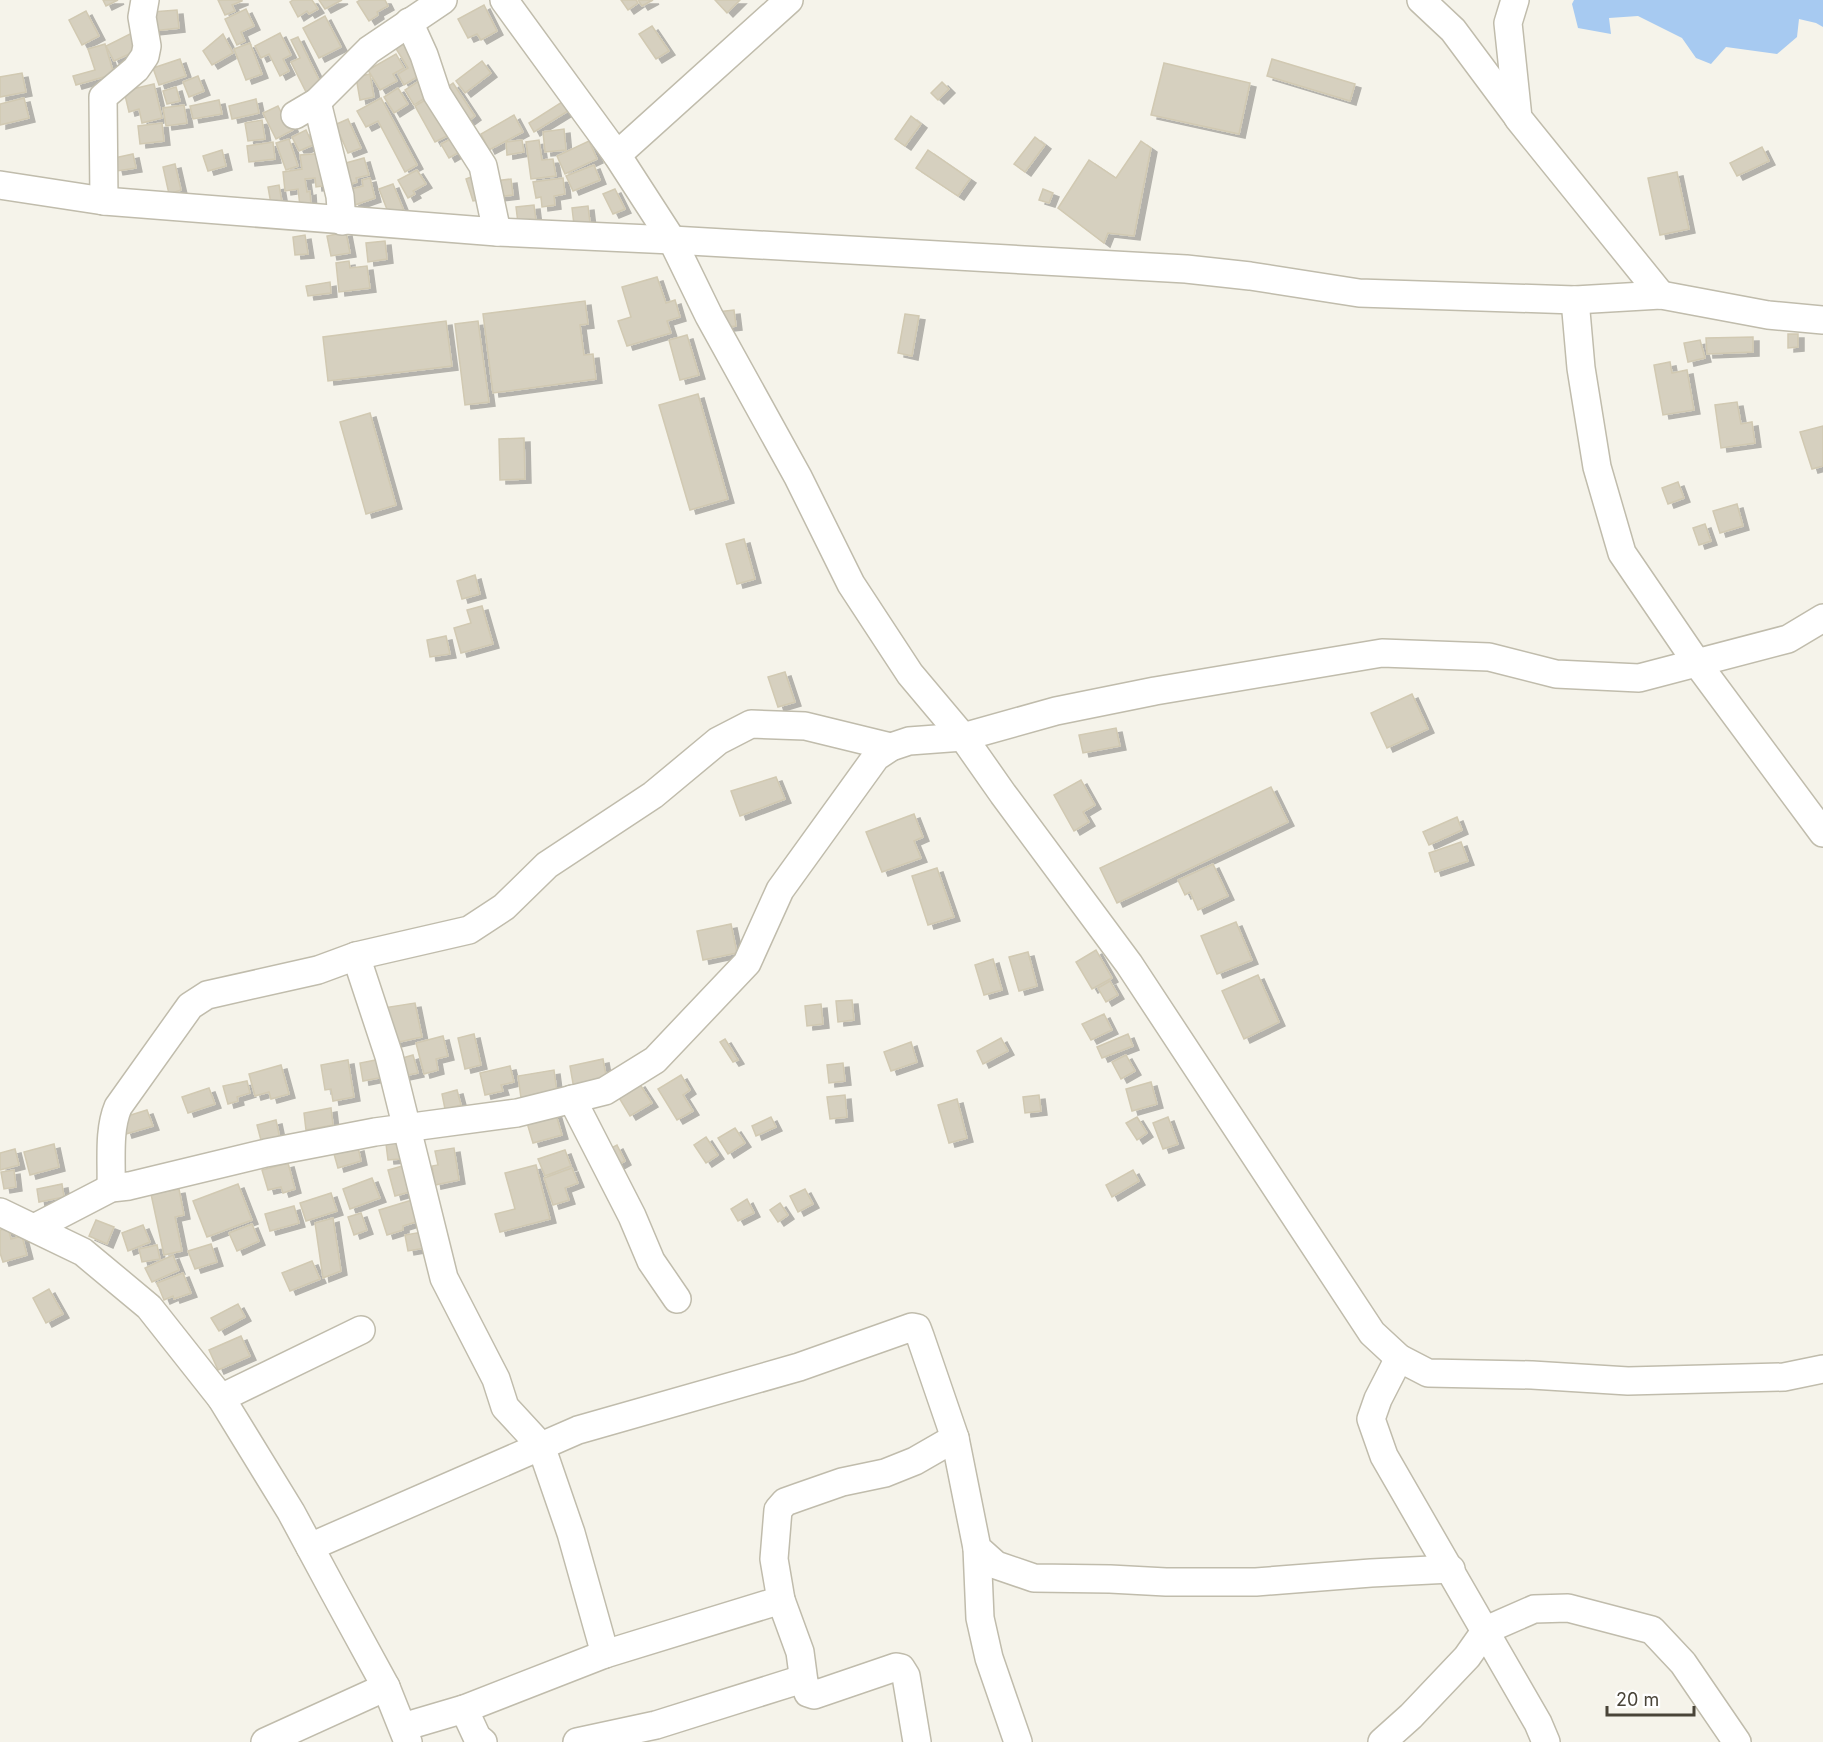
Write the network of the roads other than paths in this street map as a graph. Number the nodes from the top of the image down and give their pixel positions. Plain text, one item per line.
1 (145, 0) edge
2 (443, 0) edge
3 (504, 0) edge
4 (789, 0) edge
5 (1420, 0) edge
6 (1515, 0) edge
7 (409, 22) junction
8 (1518, 118) junction
9 (617, 155) junction
10 (0, 185) edge
11 (104, 201) junction
12 (342, 221) junction
13 (497, 232) junction
14 (672, 240) junction
15 (1661, 295) junction
16 (1575, 300) junction
17 (1823, 320) edge
18 (1823, 618) edge
19 (1697, 663) junction
20 (963, 737) junction
21 (891, 747) junction
22 (1823, 833) edge
23 (356, 956) junction
24 (572, 1099) junction
25 (407, 1127) junction
26 (111, 1188) junction
27 (0, 1212) edge
28 (34, 1228) junction
29 (677, 1299) dead end
30 (361, 1330) dead end
31 (1399, 1358) junction
32 (1823, 1369) edge
33 (221, 1398) junction
34 (955, 1438) junction
35 (541, 1446) junction
36 (310, 1547) junction
37 (977, 1548) junction
38 (1451, 1569) junction
39 (781, 1600) junction
40 (1486, 1630) junction
41 (605, 1654) junction
42 (804, 1682) junction
43 (386, 1687) junction
44 (464, 1708) junction
45 (406, 1735) edge
46 (265, 1742) edge
47 (483, 1742) edge
48 (577, 1742) edge
49 (917, 1742) edge
50 (1018, 1742) edge
51 (1382, 1742) edge
52 (1546, 1742) edge
53 (1737, 1742) edge

1 - 11 street
2 - 7 street
3 - 9 street
4 - 9 street
5 - 8 street
6 - 8 street
7 - 12 street
7 - 13 street
8 - 15 street
9 - 14 street
10 - 11 street
11 - 12 street
12 - 13 street
13 - 14 street
14 - 16 street
14 - 20 street
15 - 16 street
15 - 17 street
16 - 19 street
18 - 19 street
19 - 20 street
19 - 22 street
20 - 21 street
20 - 31 street
21 - 23 street
21 - 24 street
23 - 25 street
23 - 26 street
24 - 25 street
24 - 29 street
25 - 26 street
25 - 35 street
26 - 28 street
27 - 28 street
28 - 33 street
30 - 33 street
31 - 32 street
31 - 38 street
33 - 36 street
34 - 35 street
34 - 37 street
34 - 39 street
35 - 36 street
35 - 41 street
36 - 43 street
37 - 38 street
37 - 50 street
38 - 40 street
39 - 41 street
39 - 42 street
40 - 51 street
40 - 52 street
40 - 53 street
41 - 44 street
42 - 48 street
42 - 49 street
43 - 45 street
43 - 46 street
44 - 45 street
44 - 47 street

